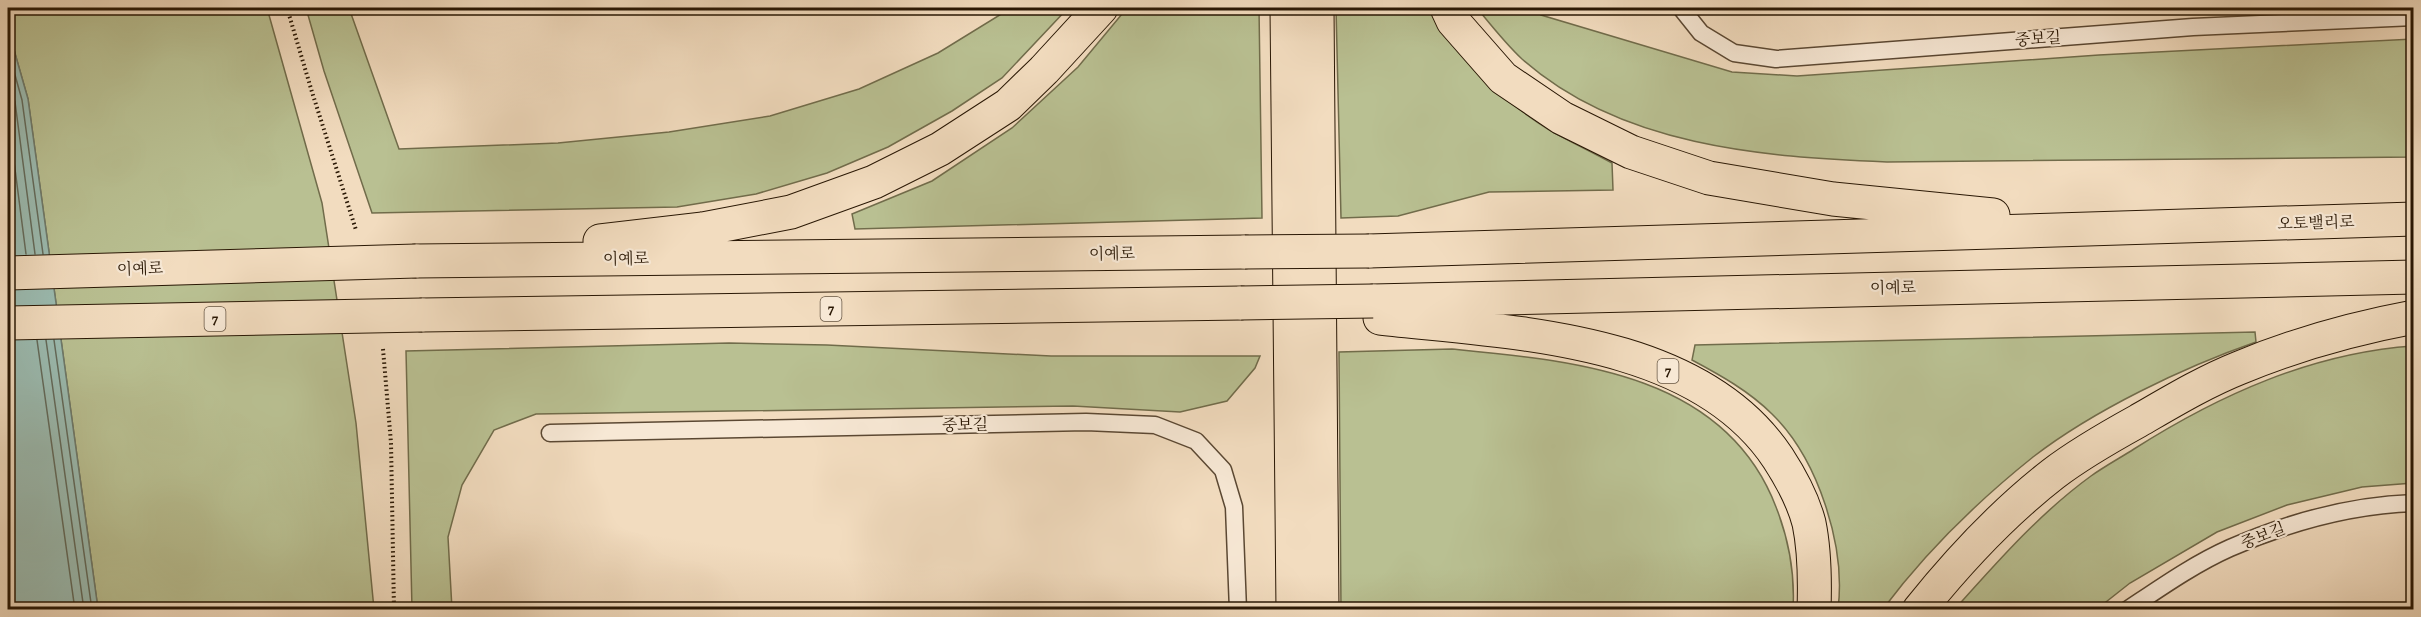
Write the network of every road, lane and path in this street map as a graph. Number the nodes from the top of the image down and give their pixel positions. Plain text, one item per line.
1 (1101, 8) edge
2 (1287, 8) edge
3 (1317, 8) edge
4 (1447, 8) edge
5 (1682, 8) edge
6 (2414, 17) edge
7 (2414, 219) edge
8 (2219, 226) junction
9 (416, 261) junction
10 (8, 273) edge
11 (2414, 277) edge
12 (1372, 309) junction
13 (2414, 317) edge
14 (8, 323) edge
15 (550, 433) dead end
16 (2414, 503) edge
17 (1238, 609) edge
18 (1293, 609) edge
19 (1322, 609) edge
20 (1814, 609) edge
21 (1919, 609) edge
22 (2127, 609) edge

1 - 9 highway
2 - 18 highway
3 - 19 highway
4 - 8 highway
5 - 6 lane, 중보길
7 - 8 highway, 오토밸리로
8 - 9 highway, 이예로, bridge
9 - 10 highway, 이예로, bridge
11 - 12 highway, 이예로
12 - 14 highway, 7, bridge
12 - 20 highway, 7
13 - 21 highway
15 - 17 lane, 중보길
16 - 22 lane, 중보길

